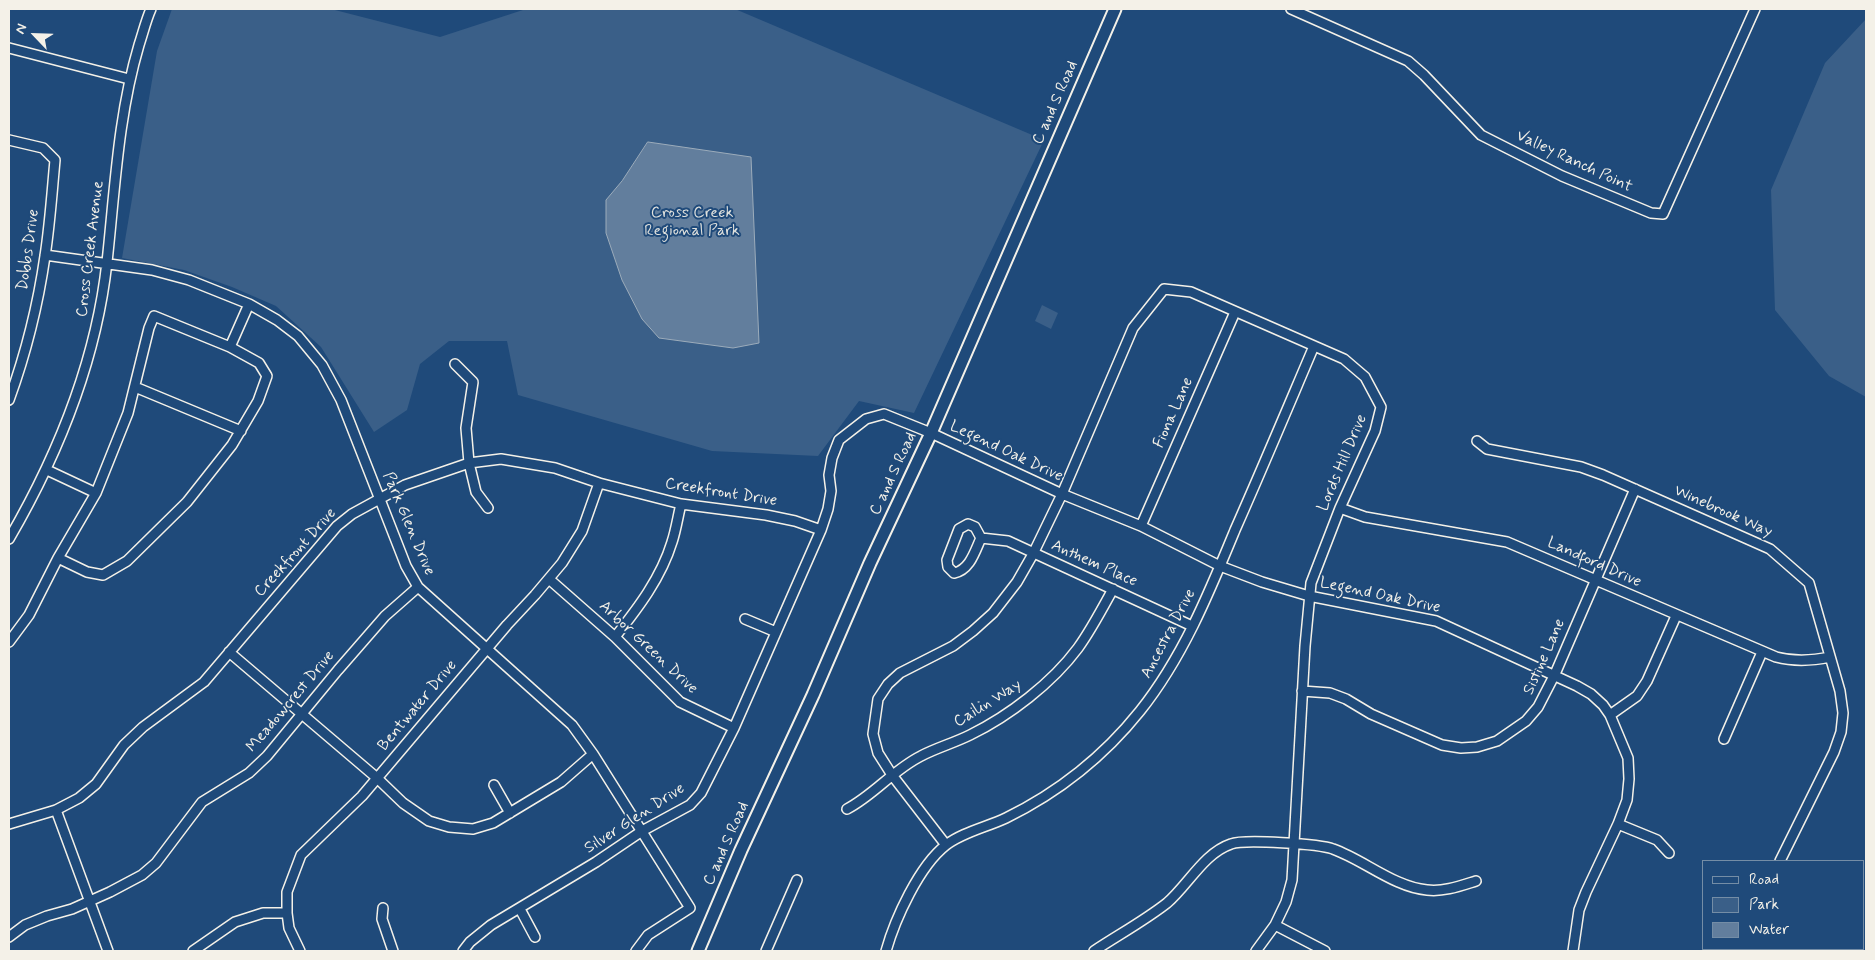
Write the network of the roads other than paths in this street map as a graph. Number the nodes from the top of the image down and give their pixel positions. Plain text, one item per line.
1 (151, 9) edge
2 (1115, 9) edge
3 (1291, 9) edge
4 (1755, 9) edge
5 (9, 48) edge
6 (129, 79) junction
7 (9, 140) edge
8 (45, 255) junction
9 (107, 264) junction
10 (249, 304) junction
11 (1235, 312) junction
12 (230, 346) junction
13 (1314, 346) junction
14 (455, 364) dead end
15 (135, 387) junction
16 (9, 400) edge
17 (241, 431) junction
18 (931, 433) junction
19 (1477, 441) dead end
20 (470, 463) junction
21 (47, 470) junction
22 (599, 483) junction
23 (1635, 489) junction
24 (96, 493) junction
25 (1062, 494) junction
26 (380, 499) junction
27 (681, 504) junction
28 (488, 508) dead end
29 (1340, 508) junction
30 (1140, 526) junction
31 (821, 530) junction
32 (981, 538) junction
33 (9, 539) edge
34 (1033, 554) junction
35 (58, 558) junction
36 (1220, 566) junction
37 (549, 579) junction
38 (1596, 579) junction
39 (418, 587) junction
40 (1113, 589) junction
41 (1309, 596) junction
42 (1676, 616) junction
43 (745, 619) dead end
44 (1192, 626) junction
45 (776, 632) junction
46 (614, 637) junction
47 (9, 642) edge
48 (486, 649) junction
49 (229, 652) junction
50 (1762, 652) junction
51 (1830, 657) junction
52 (1555, 674) junction
53 (1302, 691) junction
54 (301, 714) junction
55 (1610, 715) junction
56 (734, 728) junction
57 (1724, 739) dead end
58 (593, 754) junction
59 (892, 775) junction
60 (377, 778) junction
61 (494, 785) dead end
62 (848, 809) dead end
63 (56, 810) junction
64 (510, 813) junction
65 (9, 824) edge
66 (1618, 824) junction
67 (642, 831) junction
68 (1293, 844) junction
69 (946, 845) junction
70 (1669, 853) dead end
71 (1780, 860) edge
72 (797, 880) dead end
73 (1476, 882) dead end
74 (89, 902) junction
75 (383, 908) dead end
76 (520, 909) junction
77 (287, 913) junction
78 (1275, 924) junction
79 (9, 937) edge
80 (535, 937) dead end
81 (196, 950) edge
82 (108, 951) edge
83 (300, 951) edge
84 (393, 951) edge
85 (463, 951) edge
86 (636, 951) edge
87 (698, 951) edge
88 (766, 951) edge
89 (886, 951) edge
90 (1094, 951) edge
91 (1256, 951) edge
92 (1326, 951) edge
93 (1573, 951) edge

1 - 6 street, Cross Creek Avenue
2 - 18 main road, C and S Road
3 - 4 street, Valley Ranch Point
5 - 6 street
6 - 9 street, Cross Creek Avenue
7 - 8 street, Dobbs Drive
8 - 9 street, Park Glen Drive
8 - 16 street, Dobbs Drive
9 - 10 street, Park Glen Drive
9 - 21 street, Cross Creek Avenue
10 - 12 street
10 - 26 street, Park Glen Drive
11 - 13 street, Lords Hill Drive
11 - 25 street, Lords Hill Drive
11 - 30 street, Fiona Lane
12 - 15 street
12 - 17 street
13 - 29 street, Lords Hill Drive
13 - 36 street, Ancestra Drive
14 - 20 street
15 - 17 street
15 - 24 street
17 - 35 street
18 - 25 street, Legend Oak Drive
18 - 31 street, Silver Glen Drive
18 - 87 main road, C and S Road
19 - 23 street, Winebrook Way
20 - 22 street, Creekfront Drive
20 - 26 street, Creekfront Drive
20 - 28 street
21 - 24 street
21 - 33 street, Cross Creek Avenue
22 - 27 street, Creekfront Drive
22 - 37 street, Bentwater Drive
23 - 38 street, Sistine Lane
23 - 51 street, Winebrook Way
24 - 35 street
25 - 30 street, Legend Oak Drive
25 - 34 street
26 - 39 street, Park Glen Drive
26 - 49 street, Creekfront Drive
27 - 31 street, Creekfront Drive
27 - 46 street
29 - 38 street, Landford Drive
29 - 41 street, Lords Hill Drive
30 - 36 street, Legend Oak Drive
31 - 45 street, Silver Glen Drive
32 - 32 street, Anthem Place
32 - 34 street, Anthem Place
34 - 40 street, Anthem Place
34 - 59 street
35 - 47 street
36 - 41 street, Legend Oak Drive
36 - 44 street, Ancestra Drive
37 - 46 street, Arbor Green Drive
37 - 48 street, Bentwater Drive
38 - 42 street, Landford Drive
38 - 52 street, Sistine Lane
39 - 48 street, Park Glen Drive
39 - 54 street, Meadowcrest Drive
40 - 44 street, Anthem Place
40 - 59 street, Cailin Way
41 - 52 street, Legend Oak Drive
41 - 53 street, Lords Hill Drive
42 - 50 street, Landford Drive
42 - 55 street
43 - 45 street
44 - 69 street, Ancestra Drive
45 - 56 street, Silver Glen Drive
46 - 56 street, Arbor Green Drive
48 - 58 street, Park Glen Drive
48 - 60 street, Bentwater Drive
49 - 54 street
49 - 63 street, Creekfront Drive
50 - 51 street, Landford Drive
50 - 57 street
51 - 71 street, Winebrook Way
52 - 53 street, Sistine Lane
52 - 55 street, Legend Oak Drive
53 - 68 street, Lords Hill Drive
54 - 60 street
54 - 74 street, Meadowcrest Drive
55 - 66 street, Legend Oak Drive
56 - 67 street, Silver Glen Drive
58 - 64 street
58 - 67 street, Park Glen Drive
59 - 62 street, Cailin Way
59 - 69 street
60 - 64 street
60 - 77 street, Bentwater Drive
61 - 64 street
63 - 65 street, Creekfront Drive
63 - 74 street
66 - 70 street
66 - 93 street, Legend Oak Drive
67 - 76 street, Silver Glen Drive
67 - 86 street, Park Glen Drive
68 - 73 street
68 - 78 street
68 - 90 street
69 - 89 street, Ancestra Drive
72 - 88 street
74 - 79 street, Meadowcrest Drive
74 - 82 street
75 - 84 street
76 - 80 street
76 - 85 street, Silver Glen Drive
77 - 81 street
77 - 83 street, Bentwater Drive
78 - 91 street
78 - 92 street

